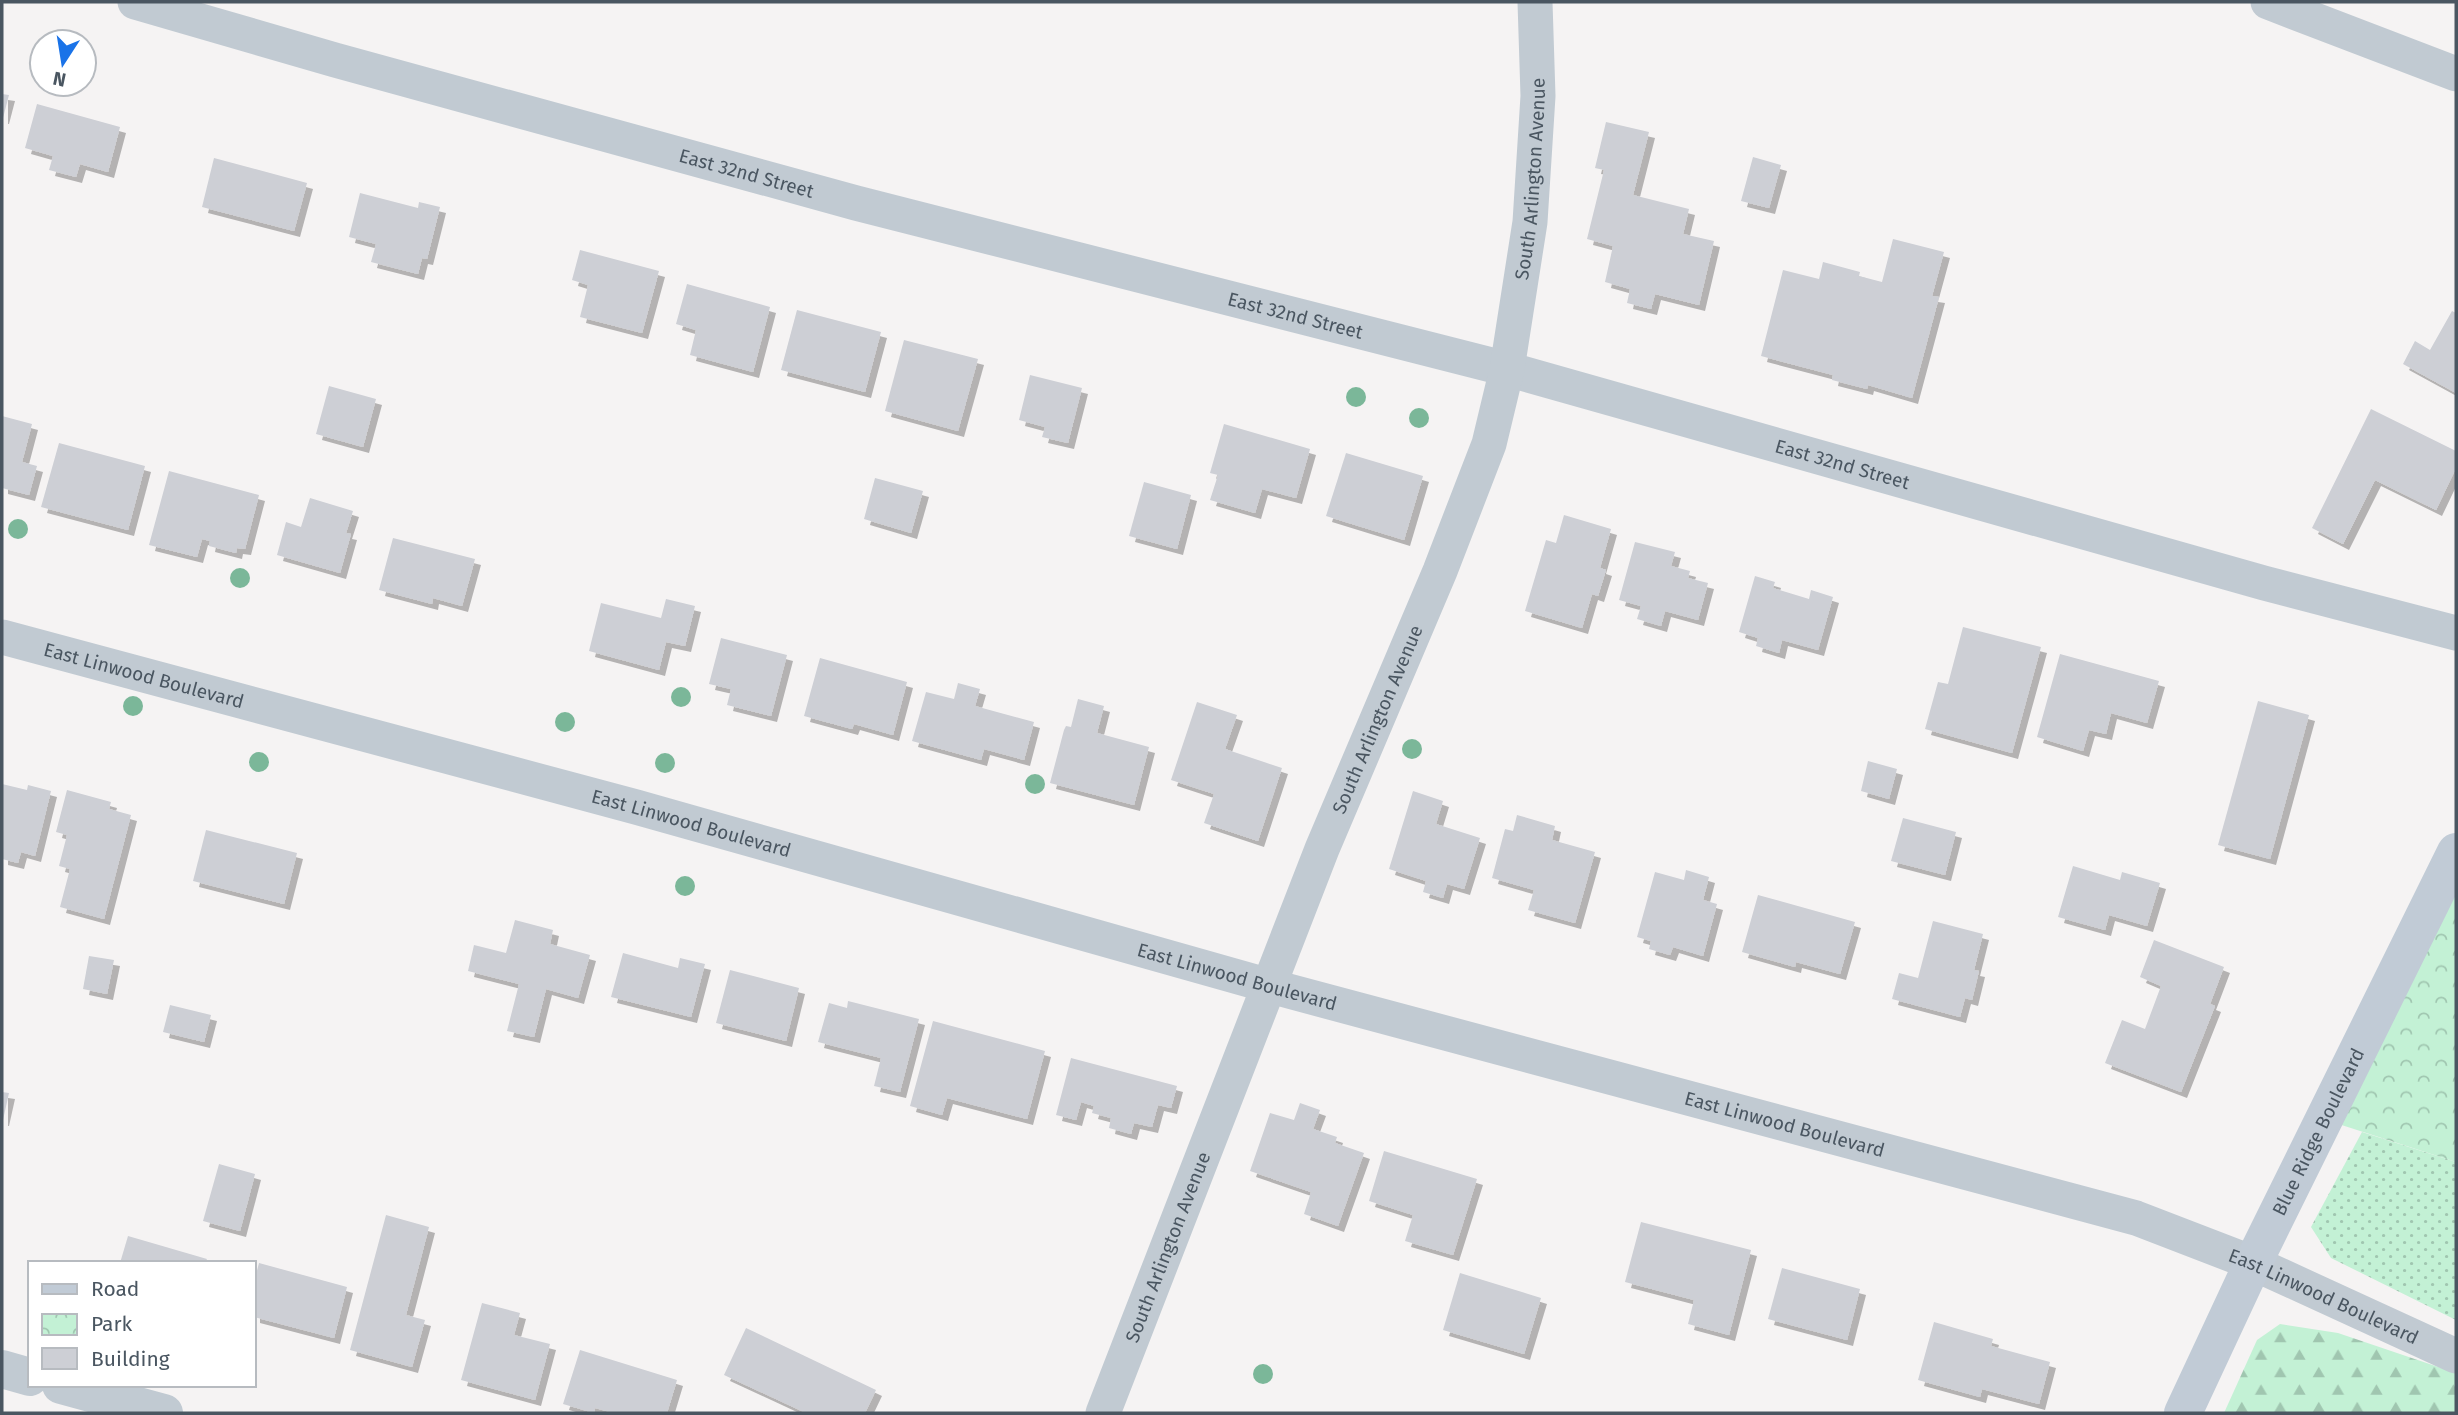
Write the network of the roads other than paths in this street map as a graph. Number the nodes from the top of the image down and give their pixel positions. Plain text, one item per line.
1 (135, 2) edge
2 (1535, 2) edge
3 (2268, 2) edge
4 (2456, 74) edge
5 (1507, 369) junction
6 (2456, 633) edge
7 (2, 637) edge
8 (2456, 852) edge
9 (1270, 986) junction
10 (2253, 1263) junction
11 (2456, 1356) edge
12 (2, 1369) edge
13 (28, 1376) edge
14 (68, 1387) edge
15 (164, 1413) edge
16 (1103, 1413) edge
17 (2183, 1413) edge

1 - 5 street, East 32nd Street
2 - 5 street, South Arlington Avenue
3 - 4 street
5 - 6 street, East 32nd Street
5 - 9 street, South Arlington Avenue
7 - 9 street, East Linwood Boulevard
8 - 10 main road, Blue Ridge Boulevard
9 - 10 street, East Linwood Boulevard
9 - 16 street, South Arlington Avenue
10 - 11 street, East Linwood Boulevard
10 - 17 main road, Blue Ridge Boulevard
12 - 13 street
14 - 15 street

